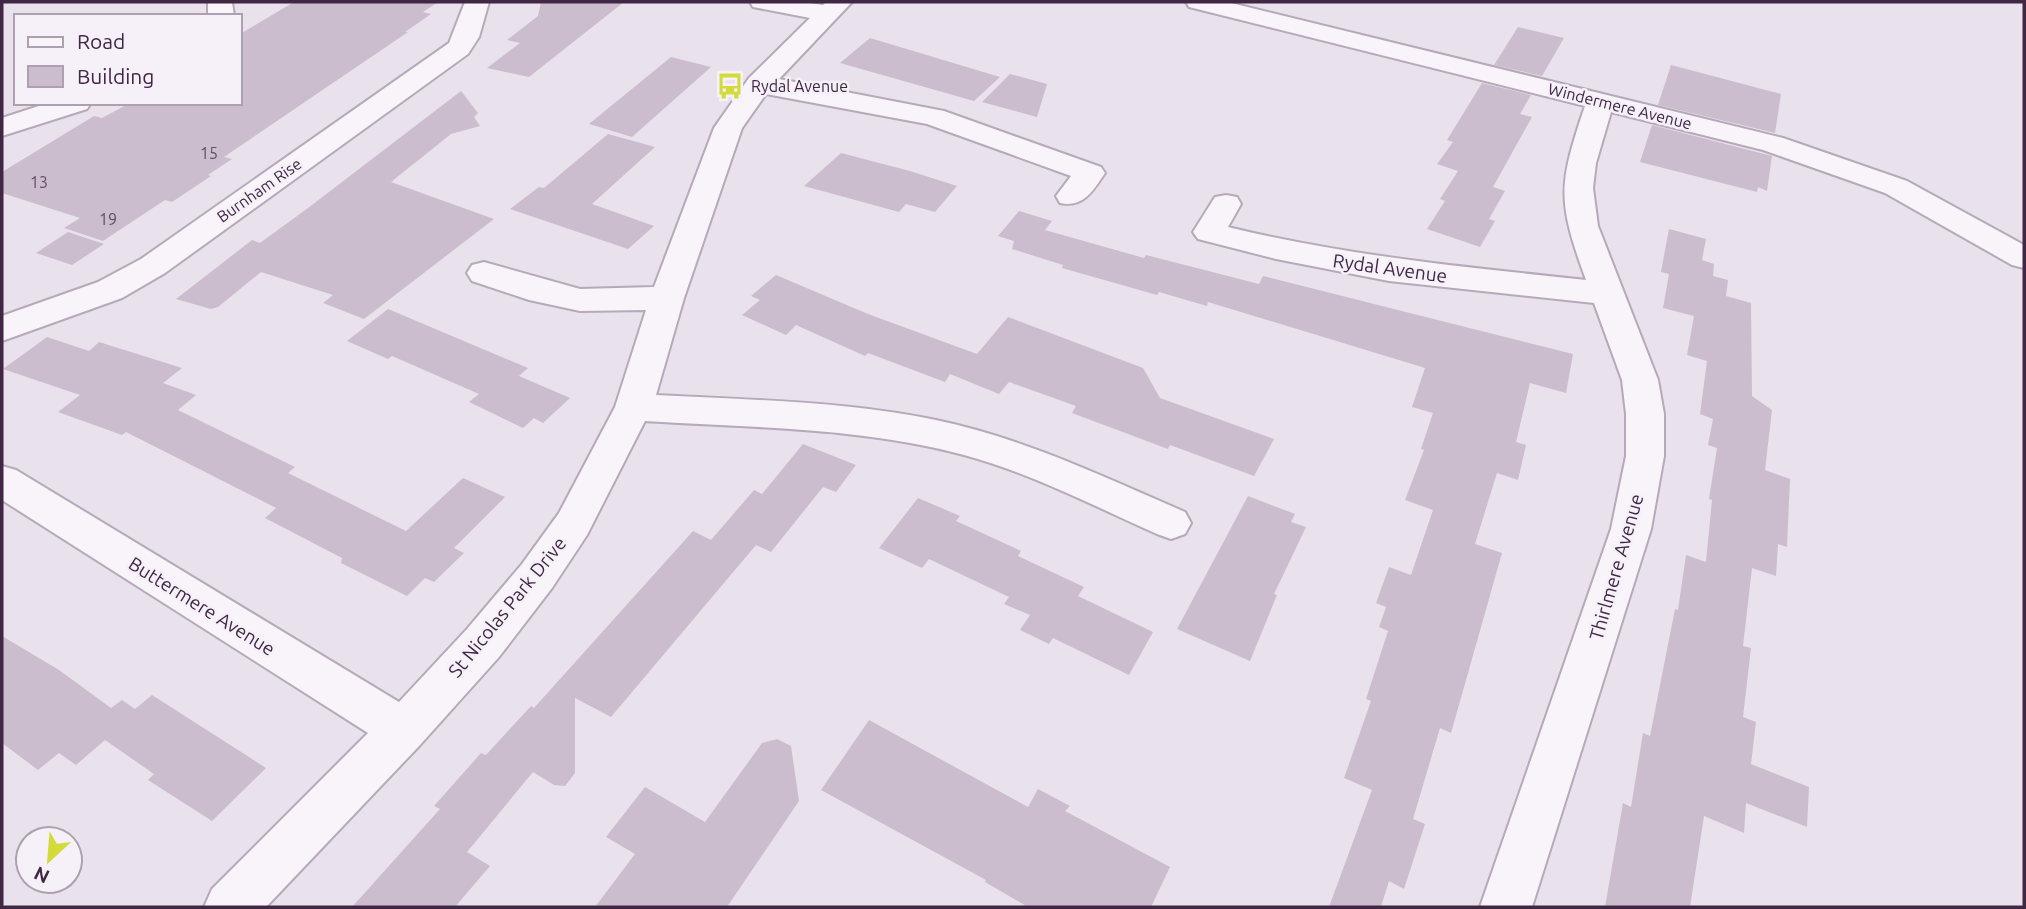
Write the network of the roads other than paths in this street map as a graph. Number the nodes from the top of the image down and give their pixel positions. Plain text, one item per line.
1 (477, 2) edge
2 (762, 2) edge
3 (1198, 2) edge
4 (835, 8) edge
5 (759, 84) junction
6 (1601, 102) junction
7 (70, 105) edge
8 (2, 127) edge
9 (1071, 196) dead end
10 (1226, 204) dead end
11 (2024, 258) edge
12 (484, 273) dead end
13 (1607, 293) junction
14 (667, 298) junction
15 (2, 329) edge
16 (634, 407) junction
17 (2, 481) edge
18 (1171, 523) dead end
19 (403, 730) junction
20 (230, 907) edge
21 (1506, 907) edge

1 - 15 street, Burnham Rise
2 - 4 street
3 - 6 street, Windermere Avenue
4 - 5 street, St Nicolas Park Drive
5 - 9 street
5 - 14 street, St Nicolas Park Drive
6 - 11 street, Windermere Avenue
6 - 13 street, Thirlmere Avenue
7 - 8 street
10 - 13 street, Rydal Avenue
12 - 14 street
13 - 21 street, Thirlmere Avenue
14 - 16 street, St Nicolas Park Drive
16 - 18 street
16 - 19 street, St Nicolas Park Drive
17 - 19 street, Buttermere Avenue
19 - 20 street, St Nicolas Park Drive

